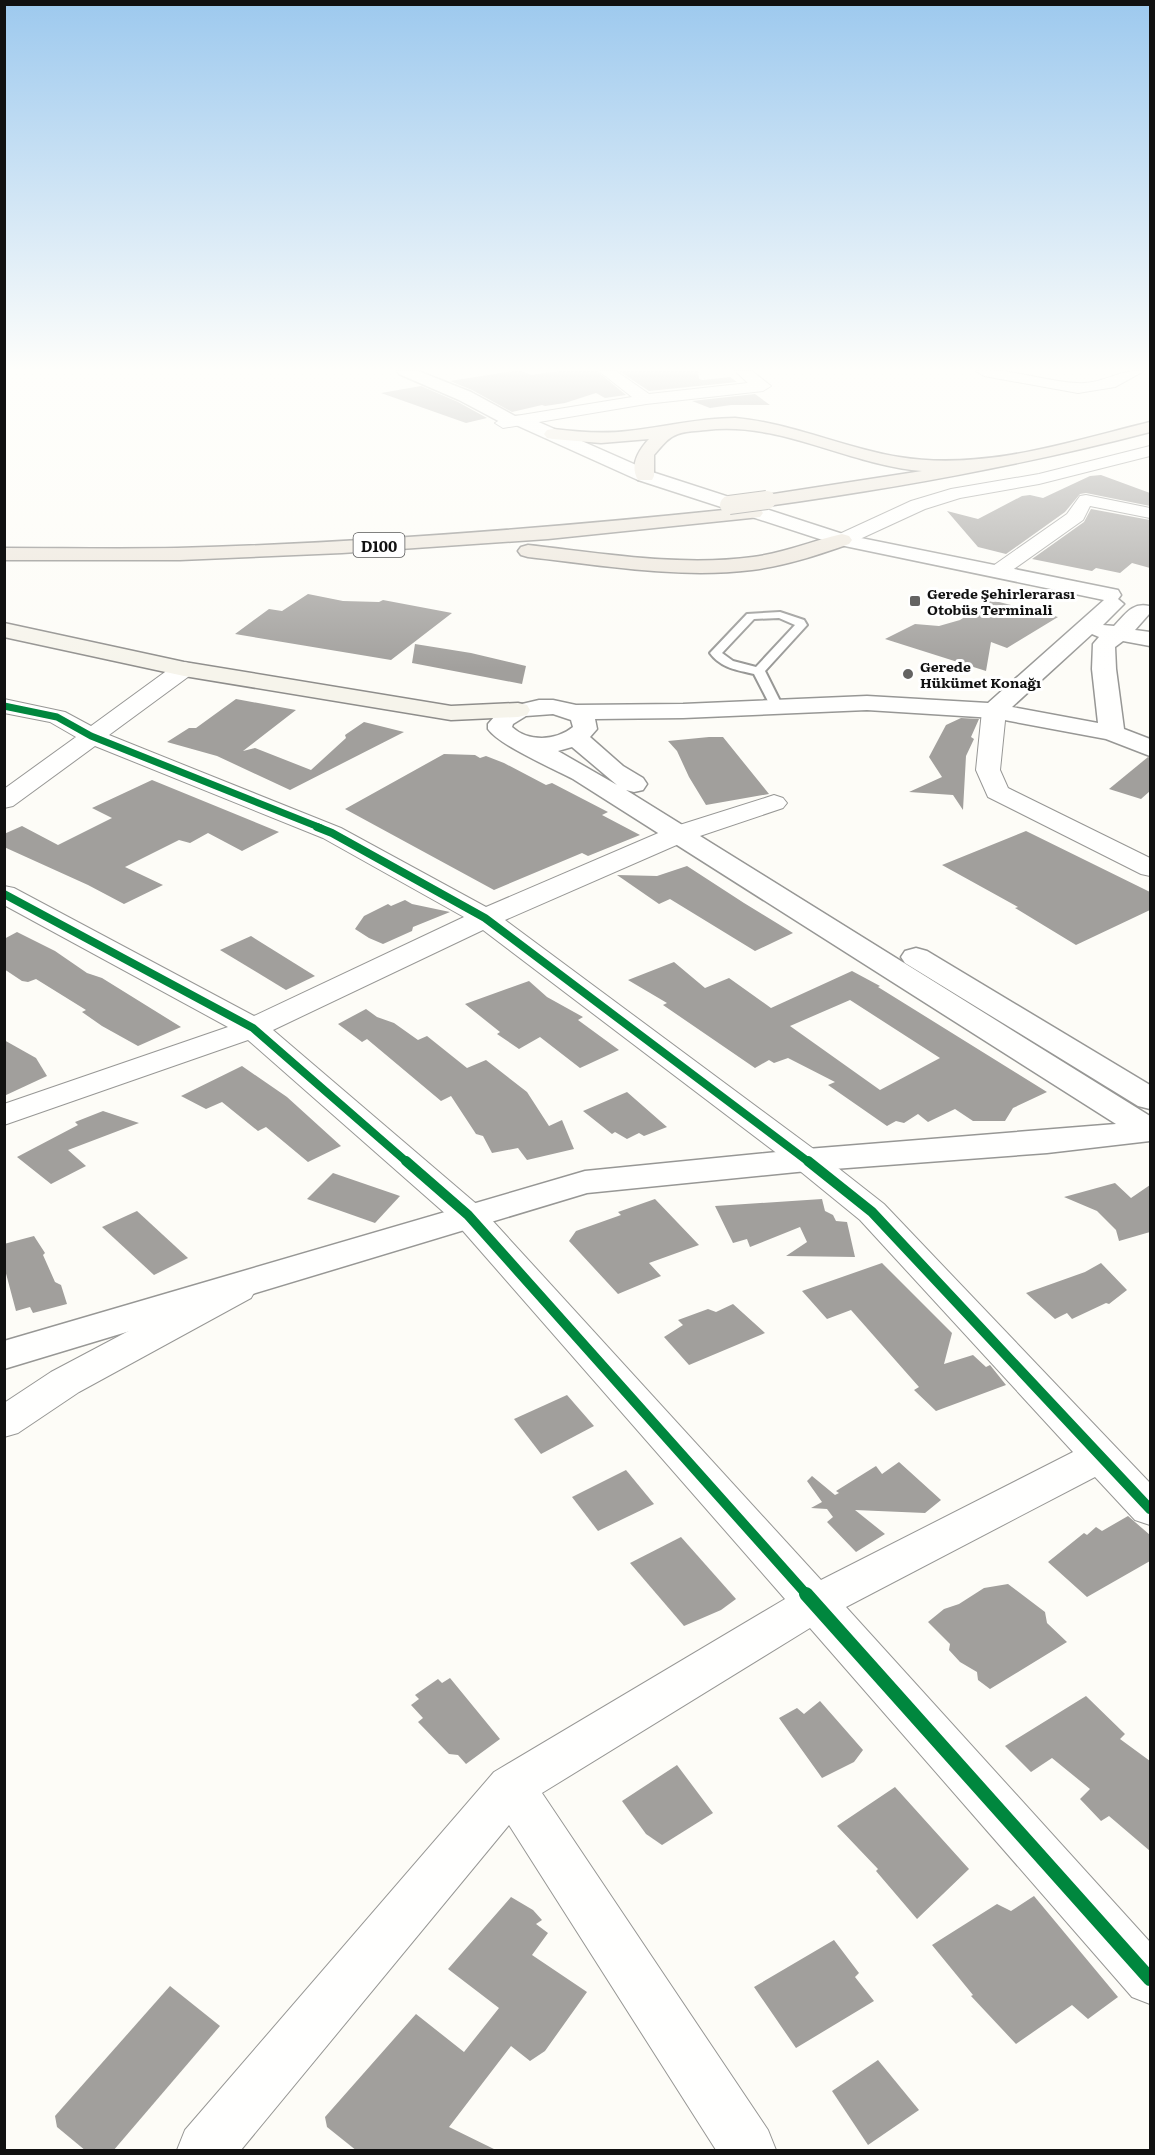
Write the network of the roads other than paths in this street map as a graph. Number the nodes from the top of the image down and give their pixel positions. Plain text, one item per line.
1 (634, 472) edge
2 (645, 472) edge
3 (846, 472) edge
4 (943, 472) edge
5 (998, 472) edge
6 (1070, 472) edge
7 (645, 476) junction
8 (810, 494) junction
9 (760, 506) junction
10 (1150, 513) edge
11 (842, 540) junction
12 (430, 542) junction
13 (4, 544) edge
14 (4, 554) edge
15 (997, 572) junction
16 (1133, 599) edge
17 (1088, 628) junction
18 (4, 630) edge
19 (1119, 634) junction
20 (1150, 639) edge
21 (4, 649) edge
22 (759, 671) junction
23 (177, 675) junction
24 (4, 706) edge
25 (777, 707) junction
26 (518, 710) junction
27 (994, 711) junction
28 (576, 728) junction
29 (1112, 733) junction
30 (91, 736) junction
31 (513, 738) junction
32 (1147, 745) edge
33 (4, 801) edge
34 (774, 803) dead end
35 (690, 830) junction
36 (1150, 868) edge
37 (4, 894) edge
38 (485, 918) junction
39 (253, 1028) junction
40 (4, 1115) edge
41 (1150, 1123) edge
42 (807, 1160) junction
43 (468, 1215) junction
44 (258, 1279) junction
45 (4, 1355) edge
46 (4, 1423) edge
47 (1100, 1456) junction
48 (1150, 1509) edge
49 (815, 1603) junction
50 (511, 1787) junction
51 (1150, 1979) edge
52 (205, 2151) edge
53 (748, 2151) edge

1 - 7 street
2 - 7 highway
3 - 8 highway
4 - 8 highway, D100
5 - 9 highway, D100
6 - 11 street
7 - 11 street
8 - 9 highway, D100
9 - 12 highway, D100
9 - 13 highway, D100, bridge
10 - 15 street
11 - 12 highway
11 - 15 street
12 - 14 highway, D100
15 - 16 street
16 - 17 street
16 - 19 street
17 - 19 street
17 - 27 street
18 - 23 main road
19 - 20 street
19 - 29 street
21 - 23 main road
22 - 22 lane
22 - 25 lane
23 - 26 main road
23 - 30 street
23 - 31 main road
24 - 30 street
25 - 27 street
25 - 28 street
26 - 28 street
26 - 31 street
27 - 29 street
27 - 36 street
28 - 31 street
28 - 35 street
29 - 32 street
30 - 33 street
30 - 38 street
31 - 35 street
34 - 35 street
35 - 38 street
35 - 41 street
37 - 39 street
38 - 39 street
38 - 42 street
39 - 40 street
39 - 43 street
41 - 42 street
42 - 43 street
42 - 47 street
43 - 44 street
43 - 49 street
44 - 45 street
44 - 46 street
47 - 48 street
47 - 49 street
49 - 50 street
49 - 51 street
50 - 52 street
50 - 53 street

